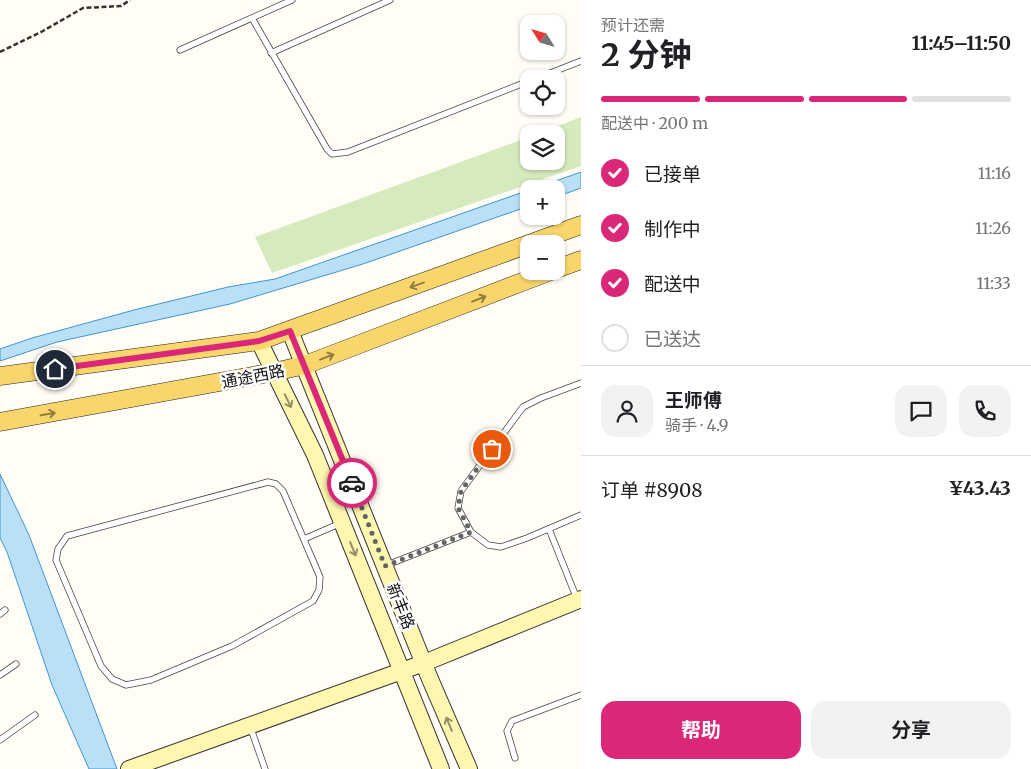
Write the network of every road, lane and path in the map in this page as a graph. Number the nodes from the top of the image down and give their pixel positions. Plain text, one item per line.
1 (130, 0) edge
2 (292, 0) edge
3 (390, 0) edge
4 (252, 18) junction
5 (180, 50) dead end
6 (0, 52) edge
7 (270, 53) junction
8 (581, 61) edge
9 (558, 70) edge
10 (520, 85) edge
11 (581, 225) edge
12 (554, 235) edge
13 (520, 247) edge
14 (581, 260) edge
15 (565, 266) edge
16 (527, 280) edge
17 (290, 331) junction
18 (259, 341) junction
19 (305, 365) junction
20 (274, 372) junction
21 (0, 376) edge
22 (581, 384) edge
23 (0, 422) edge
24 (581, 515) edge
25 (342, 522) junction
26 (549, 529) junction
27 (471, 532) junction
28 (304, 539) junction
29 (385, 566) junction
30 (579, 599) edge
31 (424, 663) junction
32 (16, 664) dead end
33 (402, 671) junction
34 (0, 675) edge
35 (581, 695) edge
36 (35, 715) dead end
37 (249, 726) junction
38 (0, 740) edge
39 (515, 758) dead end
40 (129, 769) edge
41 (265, 769) edge
42 (441, 769) edge
43 (469, 769) edge

1 - 6 path
2 - 4 lane
3 - 7 lane
4 - 5 lane
4 - 7 lane
7 - 10 lane
8 - 9 lane
11 - 12 main road, 通途西路
13 -> 17 main road, 通途西路
14 - 15 main road
19 -> 16 main road, 通途西路
17 - 18 main road, 通途西路
17 - 19 main road, 新丰路
18 - 20 main road, 新丰路
18 - 21 main road, 通途西路
19 - 20 main road, 通途西路
19 - 29 main road, 新丰路
23 -> 20 main road, 通途西路
20 -> 25 main road, 新丰路
22 - 27 lane
24 - 26 lane
25 - 28 lane
25 -> 33 main road, 新丰路
26 - 27 lane
26 - 30 lane
27 - 29 lane
28 - 28 lane
29 - 31 main road, 新丰路
30 - 31 main road
31 - 33 main road
43 -> 31 main road, 新丰路
32 - 34 lane
33 - 37 main road
33 - 42 main road, 新丰路
35 - 39 lane
36 - 38 lane
37 - 40 main road
37 - 41 lane

